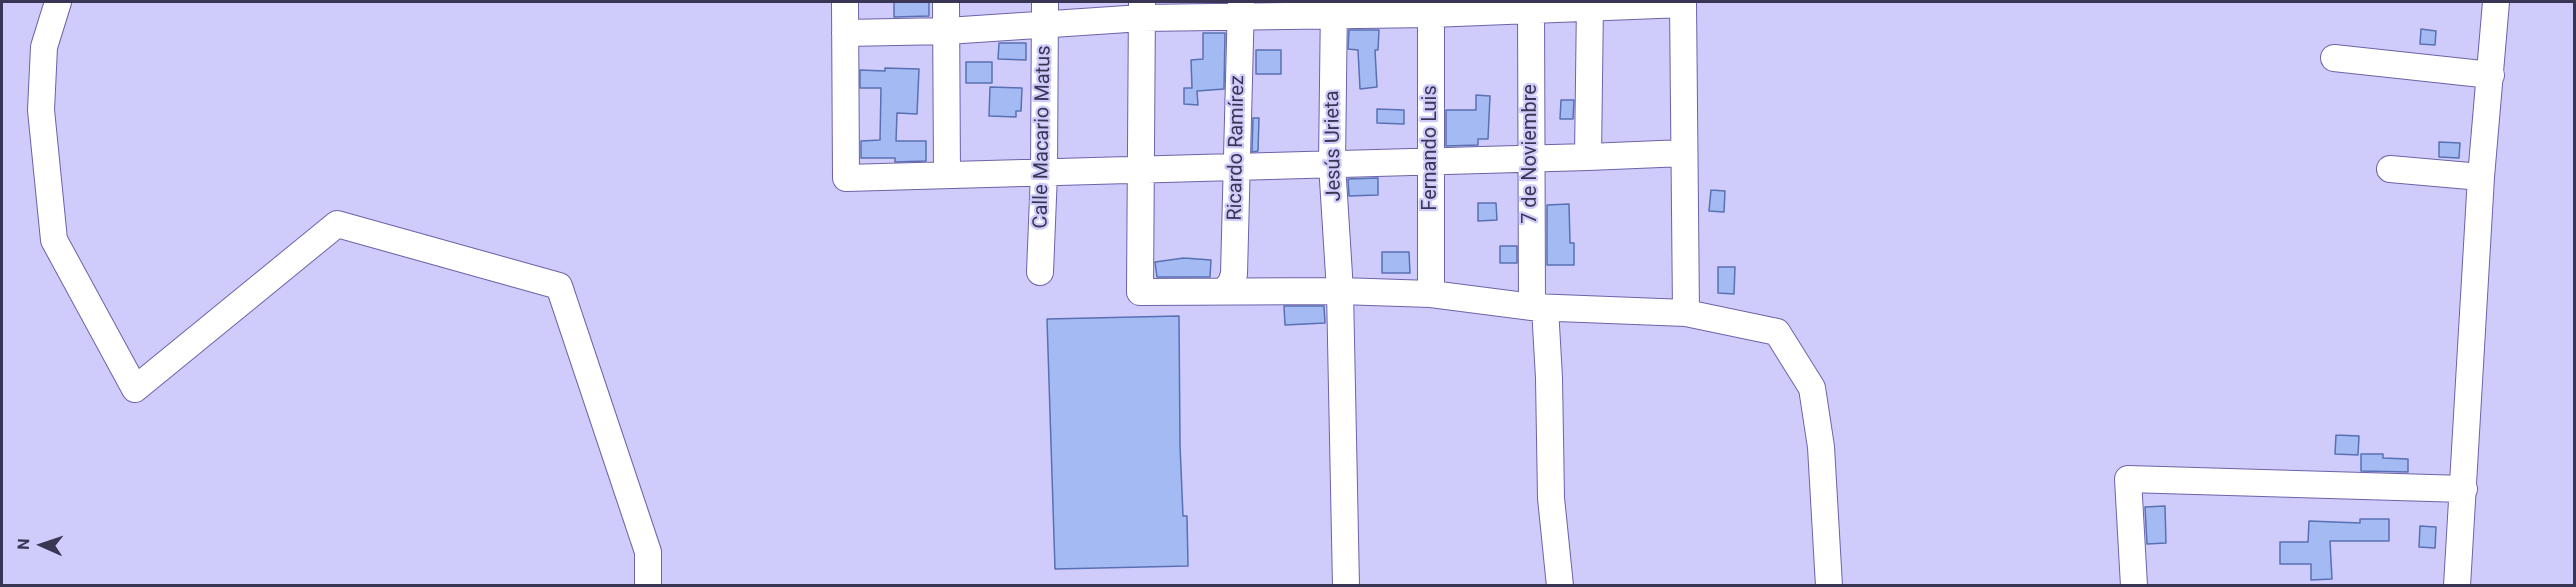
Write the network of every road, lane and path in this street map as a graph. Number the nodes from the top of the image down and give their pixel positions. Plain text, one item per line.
1 (58, 2) edge
2 (845, 2) edge
3 (946, 2) edge
4 (2496, 2) edge
5 (1683, 3) edge
6 (1590, 4) edge
7 (1531, 6) edge
8 (1431, 8) edge
9 (1334, 9) edge
10 (1142, 10) edge
11 (1241, 10) edge
12 (1045, 13) edge
13 (947, 31) junction
14 (845, 33) junction
15 (2334, 58) dead end
16 (2491, 75) junction
17 (1684, 153) junction
18 (1588, 157) junction
19 (1531, 159) junction
20 (1431, 162) junction
21 (1332, 164) junction
22 (1236, 167) junction
23 (2390, 169) dead end
24 (1140, 170) junction
25 (1044, 173) junction
26 (947, 175) junction
27 (2481, 177) junction
28 (1040, 272) dead end
29 (1224, 291) junction
30 (1340, 291) junction
31 (1431, 294) junction
32 (1538, 307) junction
33 (1686, 313) junction
34 (2464, 489) junction
35 (648, 585) edge
36 (1346, 585) edge
37 (1560, 585) edge
38 (1828, 585) edge
39 (2134, 585) edge
40 (2457, 585) edge

1 - 35 street
2 - 14 street
3 - 13 street
4 - 16 street
5 - 6 street
5 - 17 street
6 - 7 street
6 - 18 street
7 - 8 street
7 - 19 street, 7 de Noviembre
8 - 9 street
8 - 20 street, Fernando Luis
9 - 11 street
9 - 21 street, Jesús Urieta
10 - 11 street
10 - 12 street
10 - 24 street
11 - 22 street, Ricardo Ramírez
12 - 13 street
12 - 25 street, Calle Macario Matus
13 - 14 street
13 - 26 street
14 - 26 street
15 - 16 street
16 - 27 street
17 - 18 street
17 - 33 street
18 - 19 street
19 - 20 street
19 - 32 street, 7 de Noviembre
20 - 21 street
20 - 31 street, Fernando Luis
21 - 22 street
21 - 30 street, Jesús Urieta
22 - 24 street
22 - 29 street, Ricardo Ramírez
23 - 27 street
24 - 25 street
24 - 29 street
25 - 26 street
25 - 28 street, Calle Macario Matus
27 - 34 street
29 - 30 street
30 - 31 street
30 - 36 street, Jesús Urieta
31 - 32 street
32 - 33 street
32 - 37 street, 7 de Noviembre
33 - 38 street
34 - 39 street
34 - 40 street

